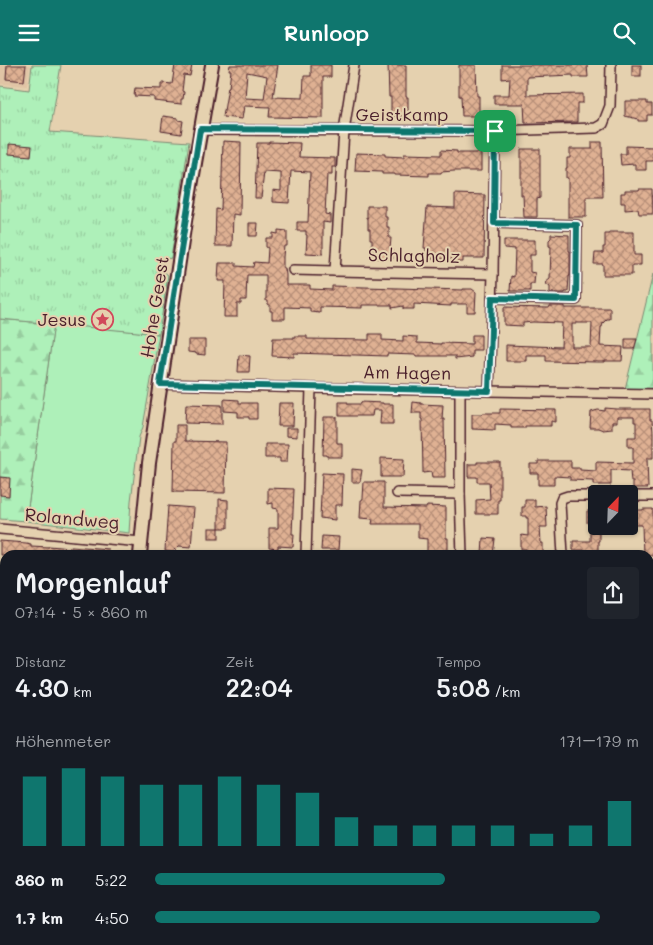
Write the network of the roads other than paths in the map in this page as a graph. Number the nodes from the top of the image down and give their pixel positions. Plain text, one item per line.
1 (212, 65) edge
2 (354, 65) edge
3 (611, 65) edge
4 (200, 129) junction
5 (344, 131) junction
6 (495, 131) junction
7 (494, 223) junction
8 (293, 270) dead end
9 (335, 271) junction
10 (493, 274) junction
11 (492, 298) junction
12 (160, 384) junction
13 (311, 388) junction
14 (460, 391) junction
15 (489, 391) junction
16 (653, 394) edge
17 (397, 493) dead end
18 (460, 494) junction
19 (588, 496) edge
20 (638, 496) edge
21 (653, 496) edge
22 (0, 529) edge
23 (141, 549) edge
24 (306, 550) edge
25 (462, 550) edge
26 (563, 550) edge

1 - 4 street, Hohe Geest
2 - 5 street
3 - 6 street, Geistkamp
4 - 5 street, Geistkamp
4 - 12 street, Hohe Geest
5 - 6 street, Geistkamp
5 - 9 street
6 - 7 street
7 - 10 street
7 - 11 street
8 - 9 street, Schlagholz
9 - 10 street, Schlagholz
10 - 11 street
11 - 15 street
12 - 13 street, Am Hagen
12 - 23 street, Hohe Geest
13 - 14 street, Am Hagen
13 - 24 street
14 - 15 street, Am Hagen
14 - 18 street
15 - 16 street, Am Hagen
17 - 18 street
18 - 25 street
19 - 26 street
20 - 21 street
22 - 23 street, Rolandweg

